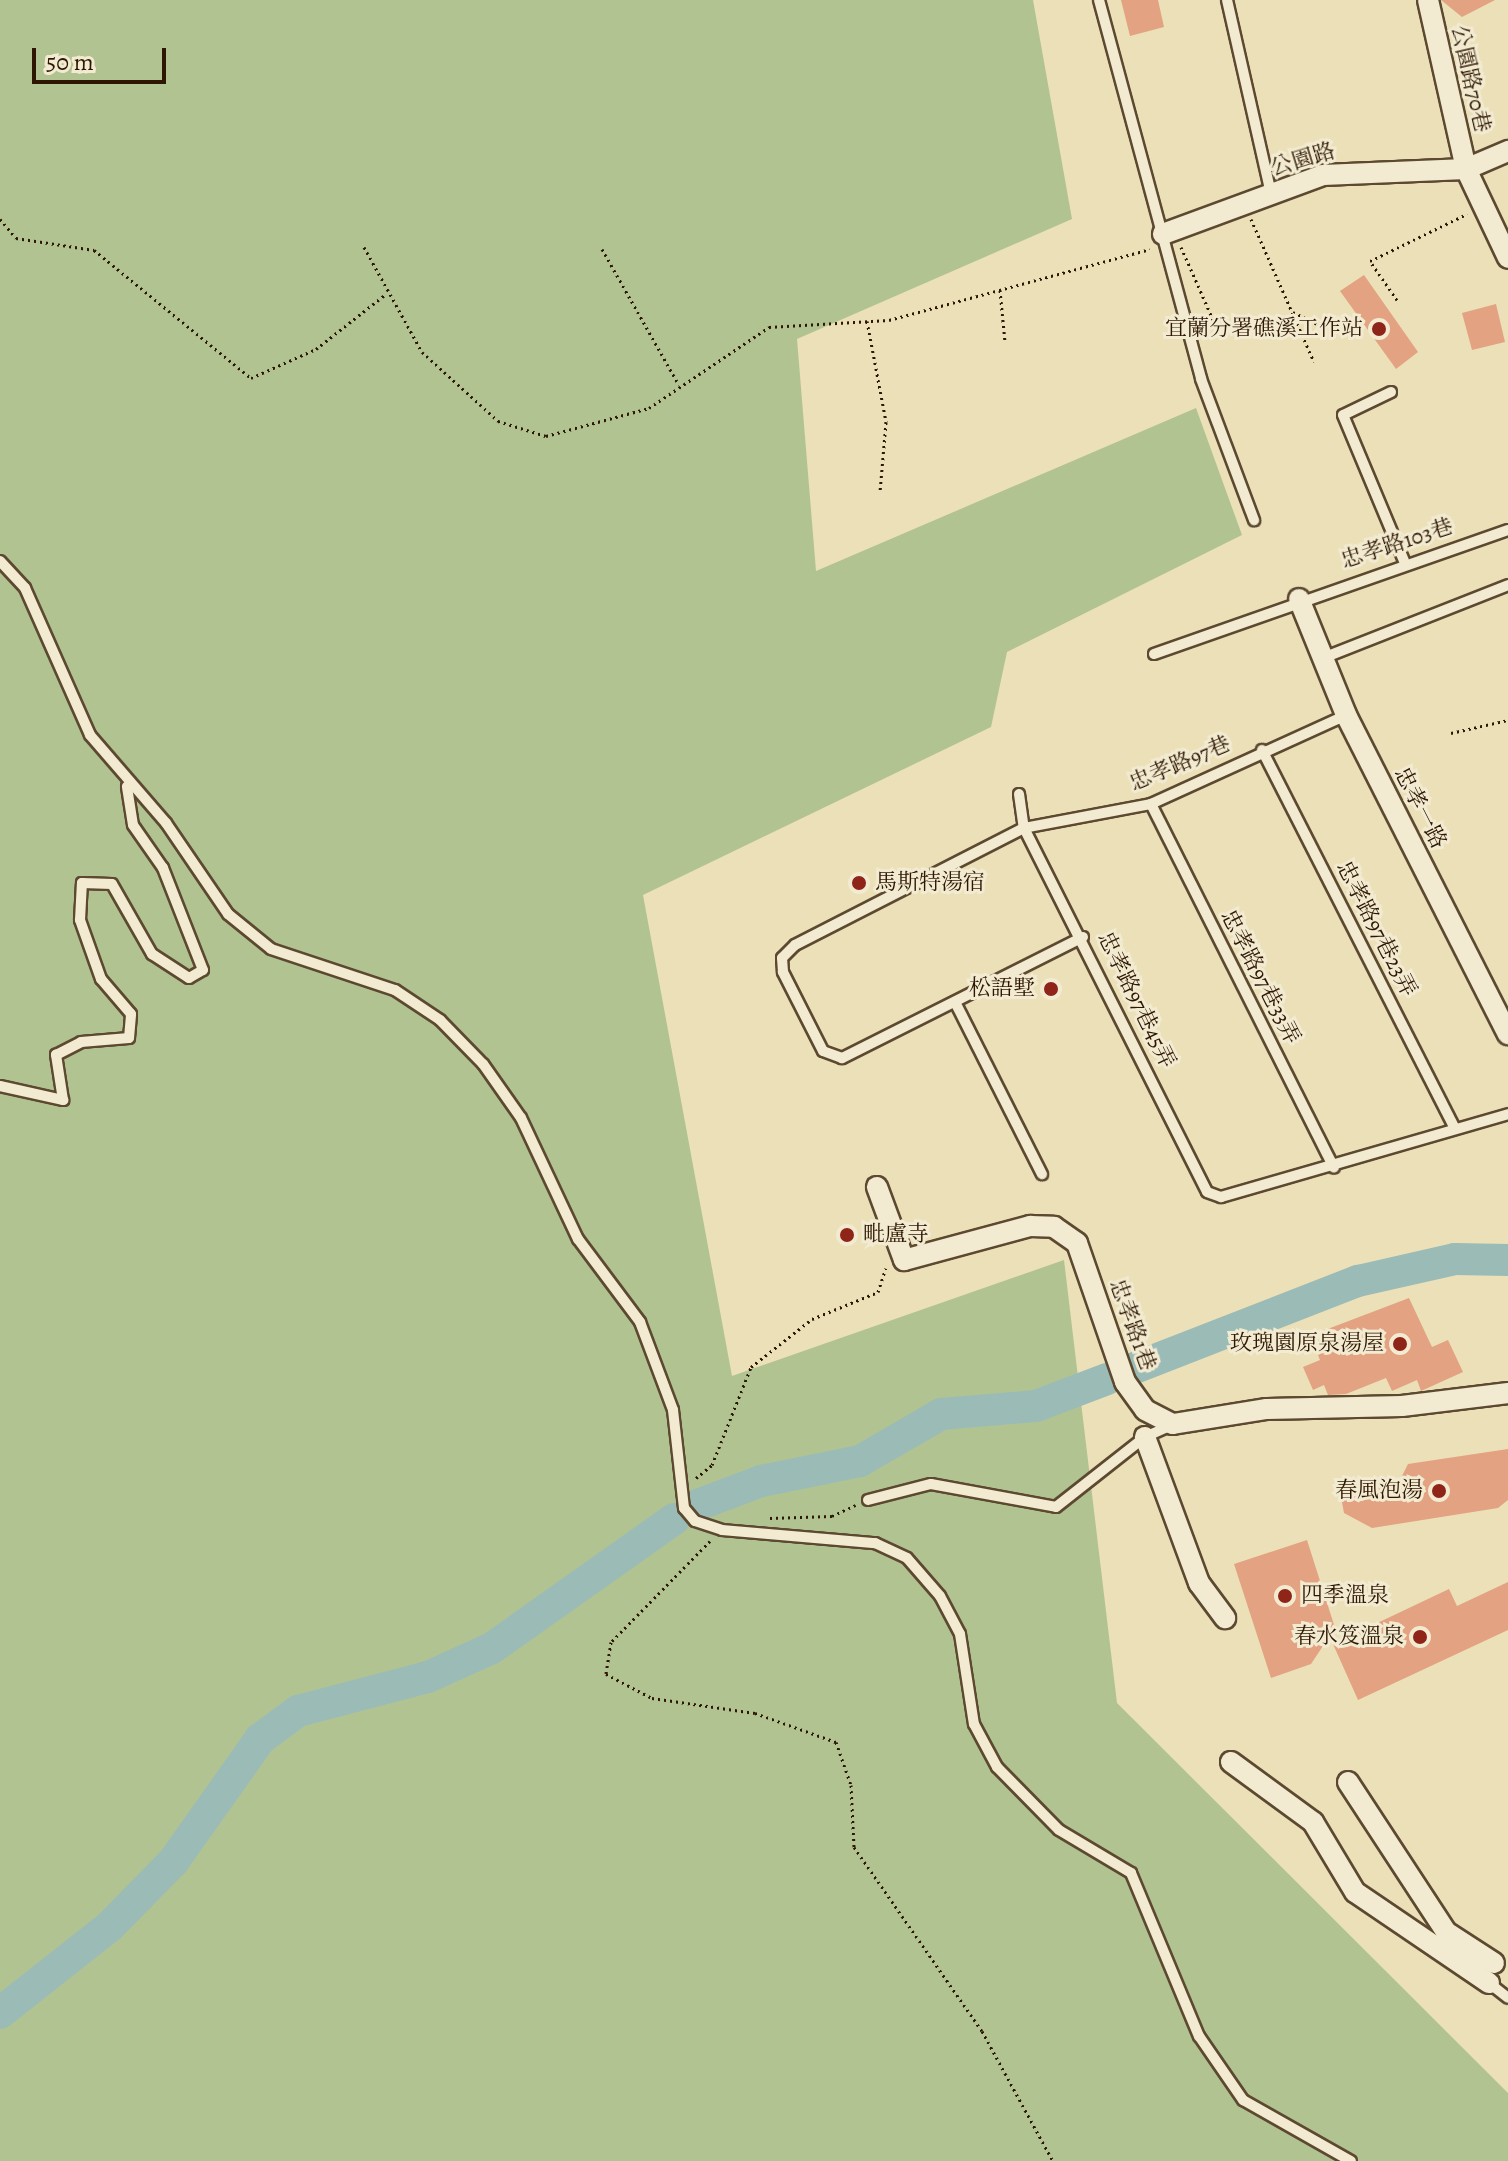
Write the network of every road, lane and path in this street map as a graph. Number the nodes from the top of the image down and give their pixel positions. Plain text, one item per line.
1 (1099, 0) edge
2 (1227, 0) edge
3 (1428, 0) edge
4 (1508, 151) edge
5 (1466, 169) junction
6 (1271, 194) junction
7 (1244, 205) junction
8 (1486, 208) junction
9 (0, 219) edge
10 (1167, 233) junction
11 (364, 247) dead end
12 (602, 249) dead end
13 (1508, 258) edge
14 (1000, 290) junction
15 (386, 294) junction
16 (1397, 300) dead end
17 (1291, 310) junction
18 (867, 321) junction
19 (1215, 324) dead end
20 (1322, 326) dead end
21 (1005, 342) dead end
22 (1314, 362) dead end
23 (679, 385) junction
24 (1391, 392) dead end
25 (880, 492) dead end
26 (1254, 520) dead end
27 (1508, 530) edge
28 (0, 561) edge
29 (1404, 561) junction
30 (1508, 585) edge
31 (1299, 599) junction
32 (1154, 654) dead end
33 (1323, 658) junction
34 (1346, 715) junction
35 (1508, 720) edge
36 (1451, 733) dead end
37 (1262, 750) junction
38 (127, 786) junction
39 (1019, 794) dead end
40 (1151, 804) junction
41 (1024, 828) junction
42 (1083, 937) junction
43 (955, 1002) junction
44 (1508, 1034) edge
45 (0, 1086) edge
46 (1508, 1114) edge
47 (1454, 1127) junction
48 (1334, 1168) junction
49 (1042, 1174) dead end
50 (877, 1187) dead end
51 (904, 1260) junction
52 (1508, 1393) edge
53 (1173, 1424) junction
54 (1145, 1437) junction
55 (712, 1465) dead end
56 (868, 1500) joint
57 (778, 1518) dead end
58 (722, 1530) junction
59 (1225, 1618) dead end
60 (1231, 1762) dead end
61 (1348, 1782) dead end
62 (1497, 1966) edge
63 (1508, 1998) edge
64 (1053, 2161) edge
65 (1351, 2161) edge

1 - 10 lane
2 - 6 lane
3 - 5 street, 公園路70巷
4 - 5 street, 公園路
5 - 6 street, 公園路
5 - 8 street, 公園路70巷
6 - 7 street, 公園路
7 - 10 street, 公園路
7 - 17 path
8 - 13 street, 公園路70巷
8 - 16 path
9 - 15 path
10 - 14 path
10 - 19 path
10 - 26 lane
11 - 15 path
12 - 23 path
14 - 18 path
14 - 21 path
15 - 23 path
17 - 20 path
17 - 22 path
18 - 23 path
18 - 25 path
24 - 29 lane
27 - 29 lane, 忠孝路103巷
28 - 38 lane
29 - 31 lane, 忠孝路103巷
30 - 33 lane
31 - 32 lane, 忠孝路103巷
31 - 33 street, 忠孝一路
33 - 34 street, 忠孝一路
34 - 37 lane, 忠孝路97巷
34 - 44 street, 忠孝一路
35 - 36 path
37 - 40 lane, 忠孝路97巷
37 - 47 lane, 忠孝路97巷23弄
38 - 45 lane
38 - 58 lane
39 - 41 lane
40 - 41 lane, 忠孝路97巷
40 - 48 lane, 忠孝路97巷33弄
41 - 42 lane, 忠孝路97巷45弄
41 - 43 lane, 忠孝路97巷
42 - 43 lane
42 - 48 lane, 忠孝路97巷45弄
43 - 49 lane
46 - 47 lane
47 - 48 lane
50 - 51 street
51 - 53 street, 忠孝路1巷
51 - 55 path
52 - 53 street
53 - 54 lane
54 - 56 lane
54 - 59 street
56 - 57 path
58 - 64 path
58 - 65 lane
60 - 62 street
61 - 62 street
62 - 63 lane

